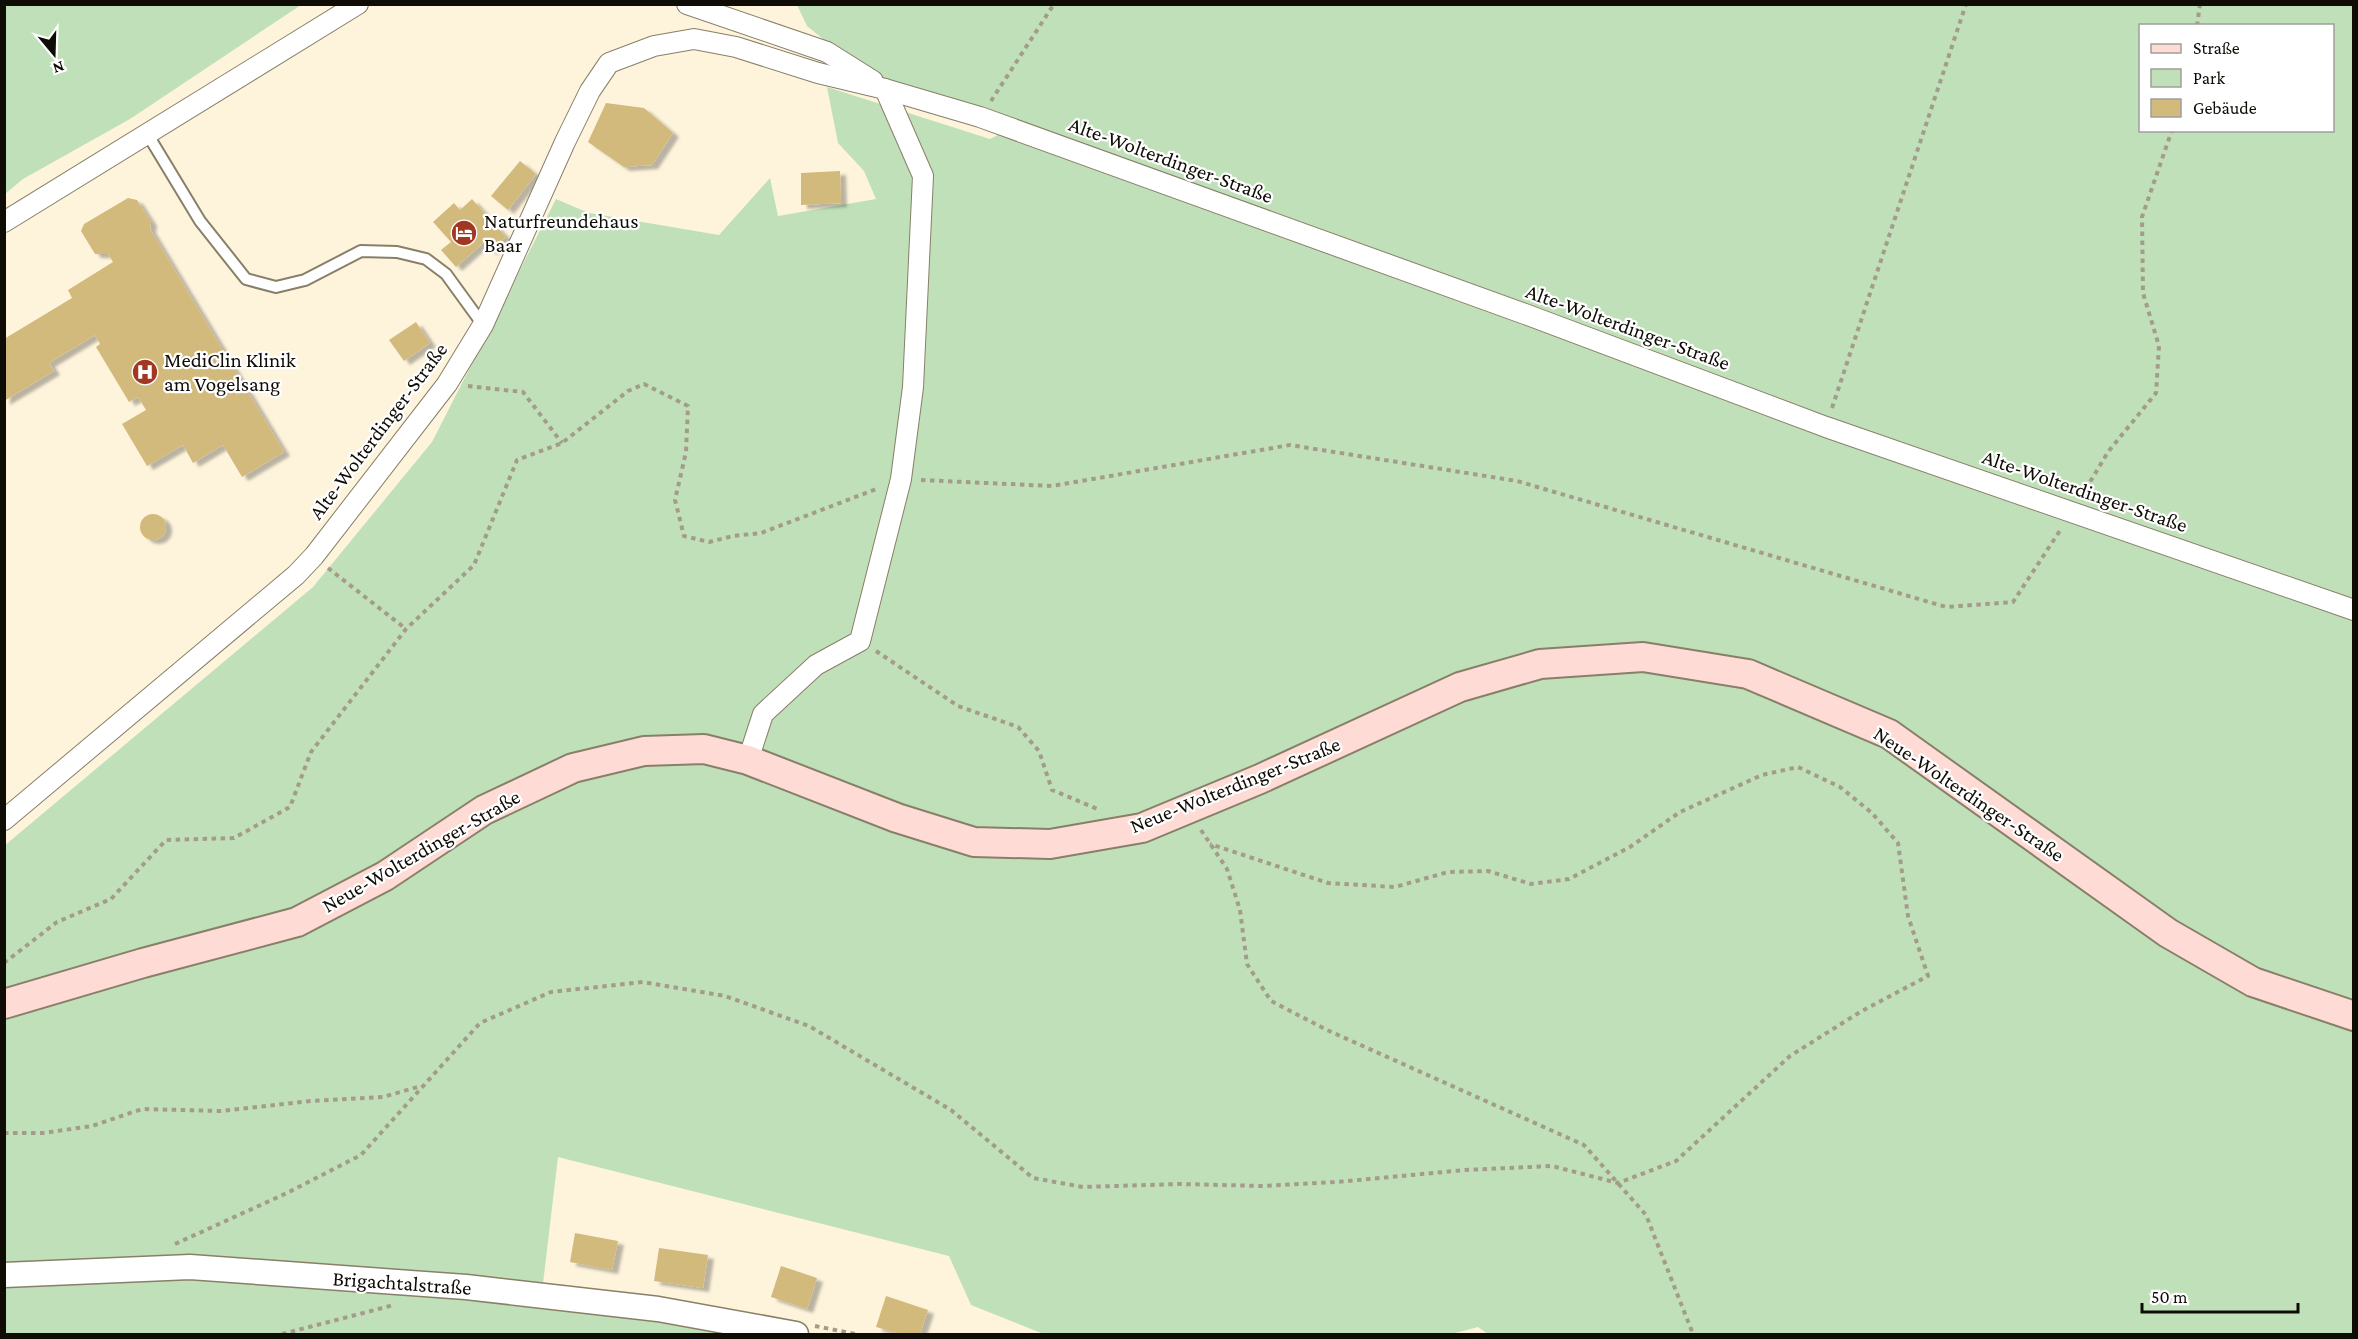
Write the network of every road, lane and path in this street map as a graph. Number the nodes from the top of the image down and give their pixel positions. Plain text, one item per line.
1 (358, 4) edge
2 (687, 4) edge
3 (1054, 4) edge
4 (1966, 4) edge
5 (2200, 4) edge
6 (2197, 24) edge
7 (885, 89) junction
8 (980, 117) junction
9 (2171, 132) edge
10 (148, 135) junction
11 (4, 222) edge
12 (483, 325) junction
13 (447, 384) junction
14 (1826, 426) junction
15 (562, 443) junction
16 (901, 479) junction
17 (2072, 512) junction
18 (314, 556) junction
19 (2354, 610) edge
20 (405, 628) junction
21 (860, 641) junction
22 (748, 760) junction
23 (1186, 810) junction
24 (1102, 811) dead end
25 (4, 820) edge
26 (1210, 844) junction
27 (4, 963) edge
28 (4, 1004) edge
29 (2354, 1016) edge
30 (422, 1086) junction
31 (4, 1133) edge
32 (1618, 1183) junction
33 (171, 1246) dead end
34 (4, 1275) edge
35 (397, 1305) dead end
36 (282, 1335) edge
37 (796, 1335) edge
38 (1693, 1335) edge

1 - 10 street
2 - 7 street, Alte-Wolterdinger-Straße
3 - 8 path
4 - 14 path
5 - 6 path
7 - 8 street, Alte-Wolterdinger-Straße
7 - 12 street, Alte-Wolterdinger-Straße
7 - 16 street
8 - 14 street, Alte-Wolterdinger-Straße
9 - 17 path
10 - 11 street
10 - 12 lane
12 - 13 street, Alte-Wolterdinger-Straße
13 - 15 path
13 - 18 street, Alte-Wolterdinger-Straße
14 - 17 street, Alte-Wolterdinger-Straße
15 - 16 path
15 - 20 path
16 - 17 path
16 - 21 street
17 - 19 street, Alte-Wolterdinger-Straße
18 - 20 path
18 - 25 street, Alte-Wolterdinger-Straße
20 - 27 path
21 - 22 street
21 - 24 path
22 - 23 main road, Neue-Wolterdinger-Straße
22 - 28 main road, Neue-Wolterdinger-Straße
23 - 26 path
23 - 29 main road, Neue-Wolterdinger-Straße
26 - 32 path
26 - 32 path
30 - 31 path
30 - 32 path
30 - 33 path
32 - 38 path
34 - 37 street, Brigachtalstraße
35 - 36 path

